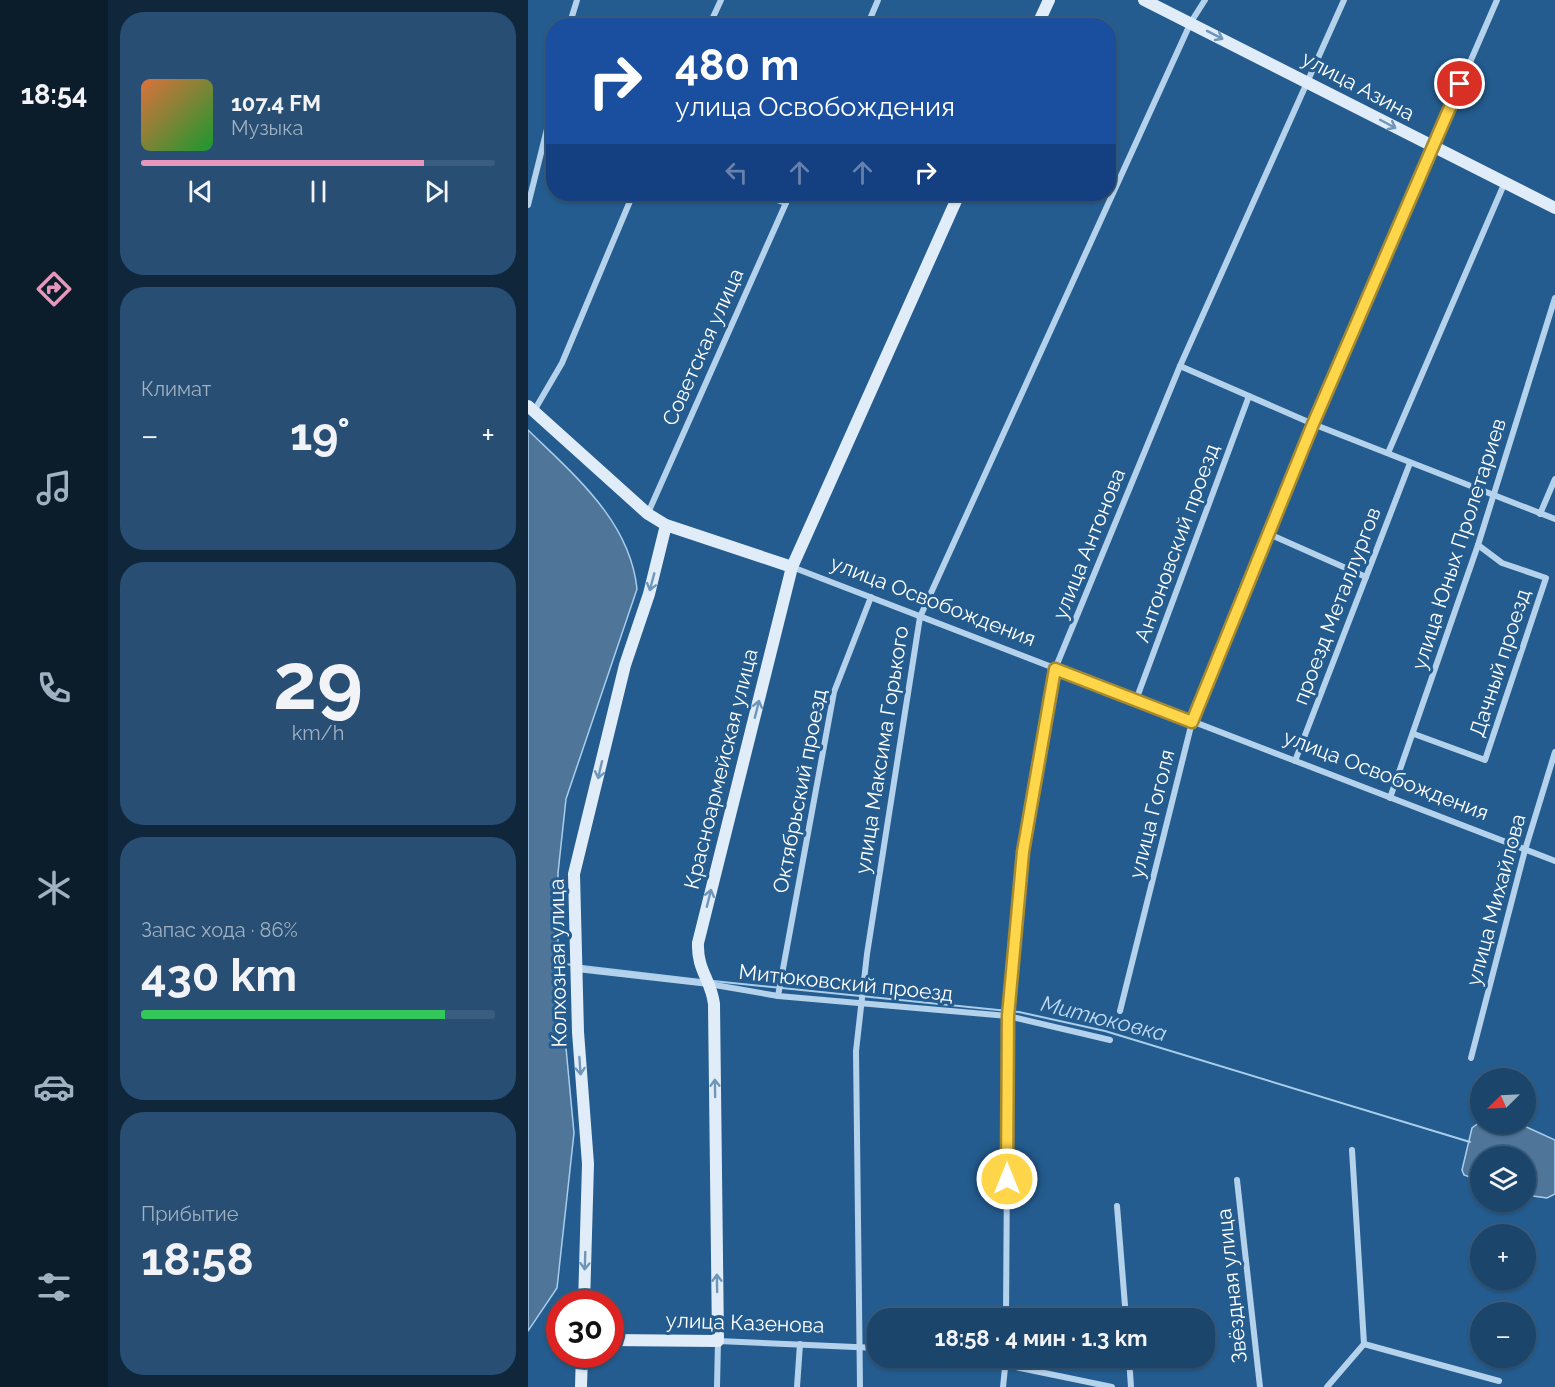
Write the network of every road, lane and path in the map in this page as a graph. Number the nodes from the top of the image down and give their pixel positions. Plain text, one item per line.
1 (578, 0) edge
2 (721, 0) edge
3 (878, 0) edge
4 (1049, 0) edge
5 (1144, 0) edge
6 (1204, 0) edge
7 (1344, 0) edge
8 (1497, 0) edge
9 (572, 18) edge
10 (713, 18) edge
11 (870, 18) edge
12 (1041, 18) edge
13 (1191, 22) junction
14 (1306, 81) junction
15 (546, 146) edge
16 (1433, 148) junction
17 (1505, 182) junction
18 (1116, 187) edge
19 (630, 201) edge
20 (780, 201) edge
21 (956, 201) edge
22 (1109, 201) edge
23 (786, 203) joint
24 (528, 205) edge
25 (1555, 208) edge
26 (1555, 298) edge
27 (1180, 366) junction
28 (1249, 396) junction
29 (531, 409) edge
30 (1313, 424) junction
31 (1388, 453) junction
32 (1410, 463) junction
33 (1555, 478) edge
34 (1493, 496) junction
35 (648, 514) junction
36 (1540, 514) junction
37 (1555, 519) edge
38 (666, 525) junction
39 (1269, 534) junction
40 (1478, 544) junction
41 (792, 567) junction
42 (1366, 577) junction
43 (871, 597) junction
44 (920, 617) junction
45 (1055, 669) junction
46 (1136, 700) junction
47 (1192, 722) junction
48 (1414, 734) junction
49 (1555, 752) edge
50 (1295, 761) junction
51 (1390, 798) junction
52 (1525, 849) junction
53 (1555, 861) edge
54 (576, 969) junction
55 (709, 984) junction
56 (778, 996) junction
57 (862, 1001) junction
58 (1120, 1011) dead end
59 (1008, 1016) junction
60 (1110, 1040) dead end
61 (1471, 1058) dead end
62 (1352, 1150) dead end
63 (1237, 1180) dead end
64 (1117, 1206) dead end
65 (584, 1290) edge
66 (1006, 1308) edge
67 (1125, 1308) edge
68 (624, 1340) edge
69 (718, 1341) junction
70 (800, 1344) junction
71 (1364, 1344) junction
72 (860, 1346) junction
73 (867, 1347) edge
74 (582, 1368) edge
75 (1005, 1368) edge
76 (1035, 1368) edge
77 (1130, 1368) edge
78 (1499, 1381) dead end
79 (581, 1387) edge
80 (717, 1387) edge
81 (797, 1387) edge
82 (860, 1387) edge
83 (1003, 1387) edge
84 (1112, 1387) edge
85 (1131, 1387) edge
86 (1260, 1387) edge
87 (1327, 1387) edge

1 - 9 street
2 - 10 street
3 - 11 street
4 - 12 street
5 - 13 street, улица Азина
6 - 13 street, улица Максима Горького
7 - 14 street, улица Антонова
8 - 16 street, улица Гоголя
13 -> 14 street, улица Азина
13 - 18 street, улица Максима Горького
14 -> 16 street, улица Азина
14 - 27 street, улица Антонова
15 - 24 street
16 - 17 street, улица Азина
16 - 30 street, улица Гоголя
17 - 25 street, улица Азина
17 - 31 street
19 - 29 street
20 - 23 street
21 - 41 street, Красноармейская улица
22 - 44 street, улица Максима Горького
23 - 35 street, Советская улица
26 - 34 street, улица Юных Пролетариев
27 - 28 street
27 - 45 street, улица Антонова
28 - 30 street
28 - 46 street, Антоновский проезд
29 - 35 street, улица Освобождения
30 - 31 street
30 - 39 street, улица Гоголя
31 - 32 street
32 - 34 street
32 - 42 street, проезд Металлургов
33 - 36 street
34 - 36 street
34 - 40 street, улица Юных Пролетариев
35 - 38 street, улица Освобождения
36 - 37 street
38 - 41 street, улица Освобождения
38 -> 54 street, Колхозная улица
39 - 42 street
39 - 47 street, улица Гоголя
40 - 48 street, улица Юных Пролетариев
40 - 48 street, Дачный проезд
41 - 43 street, улица Освобождения
55 -> 41 street, Красноармейская улица
42 - 50 street, проезд Металлургов
43 - 44 street, улица Освобождения
43 - 56 street, Октябрьский проезд
44 - 45 street, улица Освобождения
44 - 57 street, улица Максима Горького
45 - 46 street, улица Освобождения
45 - 59 street, улица Антонова
46 - 47 street, улица Освобождения
47 - 50 street, улица Освобождения
47 - 58 street, улица Гоголя
48 - 51 street, улица Юных Пролетариев
49 - 52 street, улица Михайлова
50 - 51 street, улица Освобождения
51 - 52 street, улица Освобождения
52 - 53 street, улица Освобождения
52 - 61 street, улица Михайлова
54 - 55 street, Митюковский проезд
54 -> 65 street, Колхозная улица
55 - 56 street, Митюковский проезд
69 -> 55 street, Красноармейская улица
56 - 57 street, Митюковский проезд
57 - 59 street, Митюковский проезд
57 - 72 street, улица Максима Горького
59 - 60 street, Митюковский проезд
59 - 66 street, улица Антонова
62 - 71 street
63 - 86 street, Звёздная улица
64 - 67 street
68 - 69 street, улица Казенова
69 - 70 street, улица Казенова
69 - 80 street, Красноармейская улица
70 - 72 street, улица Казенова
70 - 81 street
71 - 78 street
71 - 87 street
72 - 73 street, улица Казенова
72 - 82 street, улица Максима Горького
74 - 79 street
75 - 83 street
76 - 84 street
77 - 85 street

